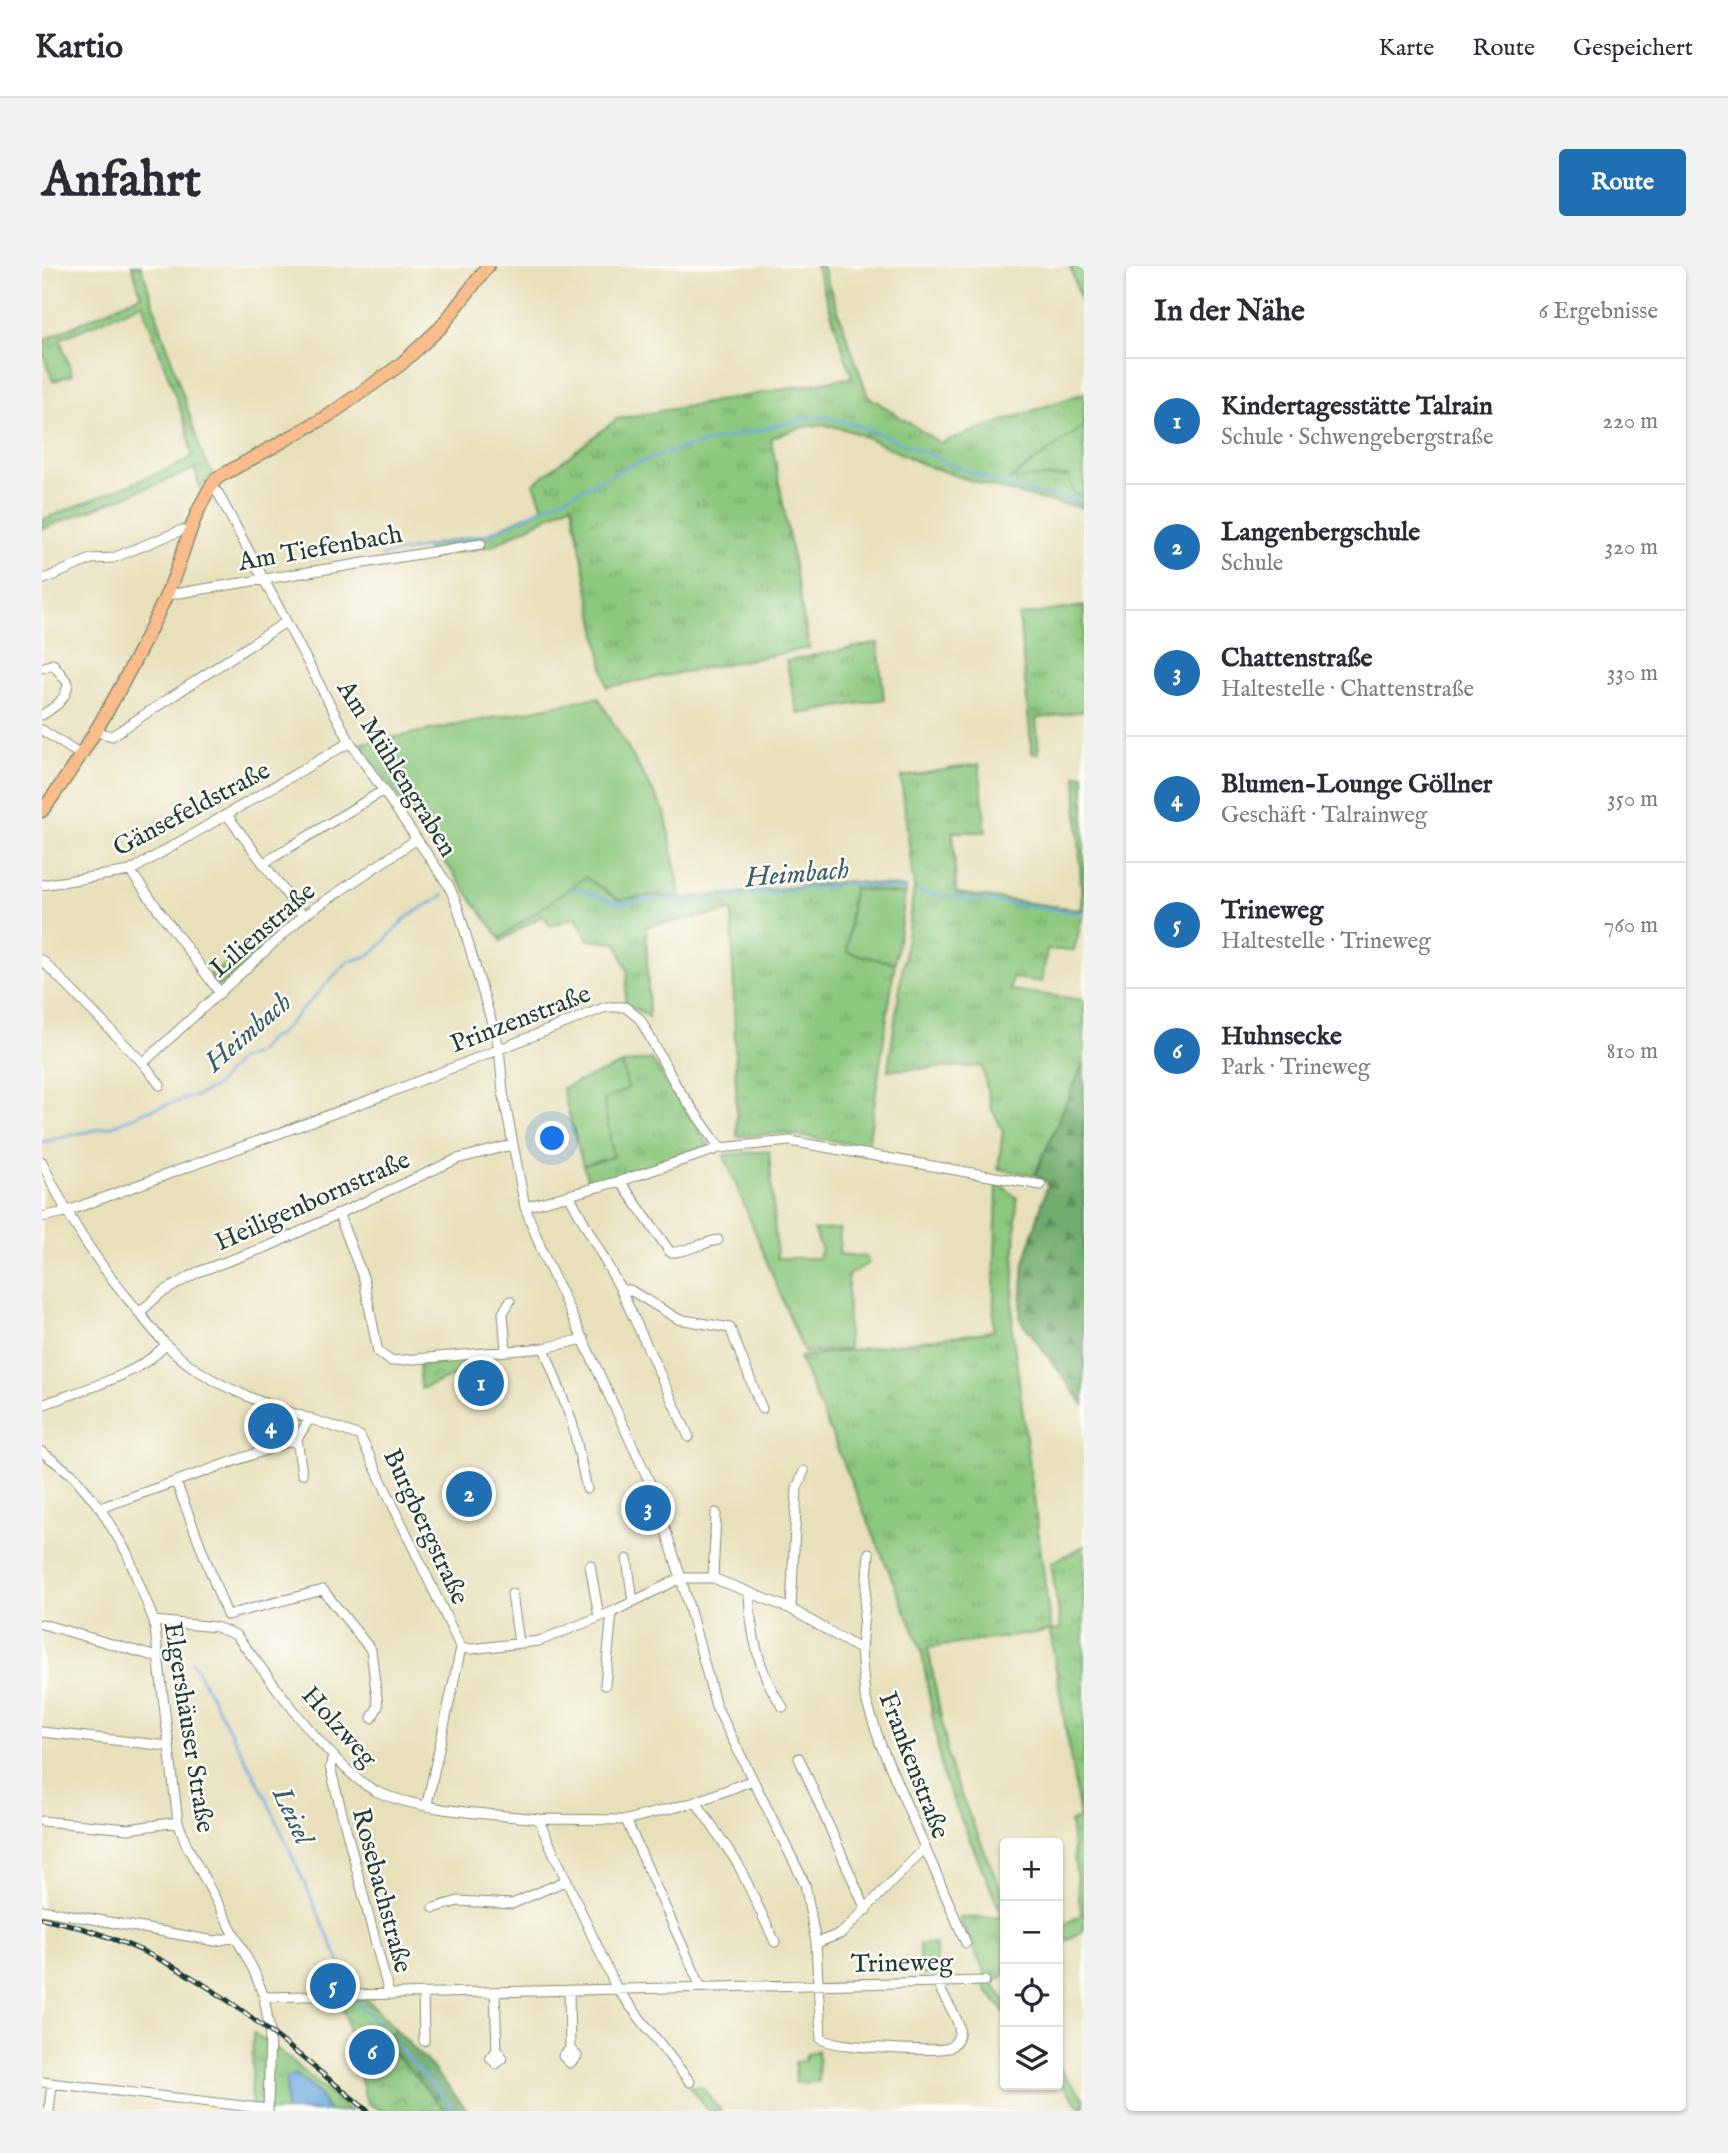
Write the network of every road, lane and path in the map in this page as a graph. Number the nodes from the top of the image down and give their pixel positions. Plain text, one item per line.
1 (488, 266) edge
2 (214, 483) junction
3 (191, 531) junction
4 (481, 544) dead end
5 (262, 578) junction
6 (42, 580) edge
7 (167, 595) junction
8 (284, 622) junction
9 (42, 668) edge
10 (42, 715) edge
11 (42, 730) edge
12 (94, 731) junction
13 (350, 742) junction
14 (79, 754) junction
15 (384, 790) junction
16 (42, 811) edge
17 (227, 815) junction
18 (417, 839) junction
19 (264, 863) junction
20 (130, 870) junction
21 (42, 885) edge
22 (303, 916) junction
23 (42, 960) edge
24 (220, 993) junction
25 (499, 1047) junction
26 (143, 1063) junction
27 (160, 1085) dead end
28 (512, 1145) junction
29 (720, 1148) junction
30 (42, 1162) edge
31 (620, 1181) junction
32 (1041, 1185) dead end
33 (569, 1195) junction
34 (525, 1206) junction
35 (65, 1212) junction
36 (339, 1215) junction
37 (42, 1216) edge
38 (718, 1240) dead end
39 (621, 1290) junction
40 (510, 1301) dead end
41 (139, 1313) junction
42 (584, 1339) junction
43 (164, 1346) junction
44 (544, 1348) junction
45 (506, 1350) junction
46 (42, 1405) edge
47 (762, 1409) dead end
48 (310, 1418) junction
49 (689, 1437) dead end
50 (297, 1438) junction
51 (42, 1452) edge
52 (804, 1471) dead end
53 (302, 1474) dead end
54 (176, 1482) junction
55 (587, 1489) dead end
56 (100, 1508) junction
57 (716, 1513) dead end
58 (869, 1553) dead end
59 (627, 1559) dead end
60 (590, 1565) dead end
61 (681, 1578) junction
62 (712, 1578) junction
63 (749, 1592) junction
64 (512, 1594) dead end
65 (633, 1601) junction
66 (791, 1609) junction
67 (612, 1612) junction
68 (227, 1615) junction
69 (599, 1617) junction
70 (153, 1621) junction
71 (42, 1624) edge
72 (216, 1628) junction
73 (519, 1643) junction
74 (461, 1647) junction
75 (861, 1650) junction
76 (157, 1657) junction
77 (605, 1685) dead end
78 (783, 1707) dead end
79 (372, 1718) dead end
80 (42, 1732) edge
81 (168, 1746) junction
82 (333, 1757) junction
83 (799, 1758) dead end
84 (753, 1780) junction
85 (696, 1802) junction
86 (428, 1804) junction
87 (538, 1819) junction
88 (626, 1820) junction
89 (42, 1821) edge
90 (178, 1822) junction
91 (924, 1849) junction
92 (567, 1880) junction
93 (434, 1908) dead end
94 (42, 1910) edge
95 (866, 1910) junction
96 (236, 1937) junction
97 (775, 1942) dead end
98 (816, 1943) junction
99 (966, 1943) dead end
100 (985, 1981) dead end
101 (939, 1982) junction
102 (817, 1985) junction
103 (701, 1987) junction
104 (617, 1989) junction
105 (569, 1990) junction
106 (495, 1992) junction
107 (423, 1993) junction
108 (389, 1994) junction
109 (264, 1997) junction
110 (424, 2041) dead end
111 (570, 2049) dead end
112 (497, 2051) dead end
113 (690, 2081) dead end
114 (42, 2082) edge
115 (52, 2084) junction
116 (268, 2110) edge
117 (49, 2111) edge

1 - 2 main road
2 - 3 main road
2 - 5 street, Am Mühlengraben
3 - 6 street
3 - 7 main road
4 - 5 street, Am Tiefenbach
5 - 7 street, Am Tiefenbach
5 - 8 street, Am Mühlengraben
7 - 12 main road
8 - 12 street
8 - 13 street, Am Mühlengraben
9 - 10 street
11 - 14 street
12 - 14 main road
13 - 15 street, Am Mühlengraben
13 - 17 street, Gänsefeldstraße
14 - 16 main road
15 - 18 street, Am Mühlengraben
15 - 19 street
17 - 19 street
17 - 20 street, Gänsefeldstraße
18 - 22 street, Lilienstraße
18 - 25 street, Am Mühlengraben
19 - 22 street
20 - 21 street, Gänsefeldstraße
20 - 24 street
22 - 24 street, Lilienstraße
23 - 26 street
24 - 26 street, Lilienstraße
25 - 28 street, Am Mühlengraben
25 - 29 street, Prinzenstraße
25 - 35 street, Prinzenstraße
26 - 27 street
28 - 34 street, Am Mühlengraben
28 - 36 street, Heiligenbornstraße
29 - 31 street
29 - 32 street
30 - 35 street, Burgbergstraße
31 - 33 street
31 - 38 street
33 - 34 street
33 - 39 street
34 - 42 street, Am Mühlengraben
35 - 37 street, Prinzenstraße
35 - 41 street, Burgbergstraße
36 - 41 street, Heiligenbornstraße
36 - 45 street
39 - 47 street
39 - 49 street
40 - 45 street
41 - 43 street, Burgbergstraße
42 - 44 street
42 - 61 street, Am Mühlengraben
43 - 46 street
43 - 48 street, Burgbergstraße
44 - 45 street
44 - 55 street
48 - 50 street
48 - 74 street, Burgbergstraße
50 - 53 street
50 - 54 street
51 - 56 street, Elgershäuser Straße
52 - 66 street
54 - 56 street
54 - 68 street
56 - 70 street, Elgershäuser Straße
57 - 62 street
58 - 75 street, Frankenstraße
59 - 65 street
60 - 69 street
61 - 62 street
61 - 65 street
61 - 84 street, Am Mühlengraben
62 - 63 street
63 - 66 street
63 - 78 street
64 - 73 street
65 - 67 street
66 - 75 street
67 - 69 street
67 - 77 street
68 - 72 street
68 - 79 street
69 - 73 street
70 - 72 street, Holzweg
70 - 76 street, Elgershäuser Straße
71 - 76 street
72 - 82 street, Holzweg
73 - 74 street
74 - 86 street
75 - 91 street, Frankenstraße
76 - 81 street, Elgershäuser Straße
80 - 81 street
81 - 90 street, Elgershäuser Straße
82 - 86 street, Holzweg
82 - 108 street, Rosebachstraße
83 - 95 street
84 - 85 street, Holzweg
84 - 98 street, Am Mühlengraben
85 - 88 street, Holzweg
85 - 97 street
86 - 87 street, Holzweg
87 - 88 street, Holzweg
87 - 92 street
88 - 103 street
89 - 90 street
90 - 96 street, Elgershäuser Straße
91 - 95 street
91 - 99 street, Frankenstraße
92 - 93 street
92 - 104 street
94 - 96 street
95 - 98 street
96 - 109 street, Elgershäuser Straße
98 - 102 street, Am Mühlengraben
100 - 101 street, Trineweg
101 - 102 street, Trineweg
101 - 102 street, Am Mühlengraben
102 - 103 street, Trineweg
103 - 104 street, Trineweg
104 - 105 street, Trineweg
104 - 113 street
105 - 106 street, Trineweg
105 - 111 street
106 - 107 street, Trineweg
106 - 112 street
107 - 108 street, Trineweg
107 - 110 street
108 - 109 street, Trineweg
109 - 116 street, Elgershäuser Straße
114 - 115 street
115 - 116 street
115 - 117 street

